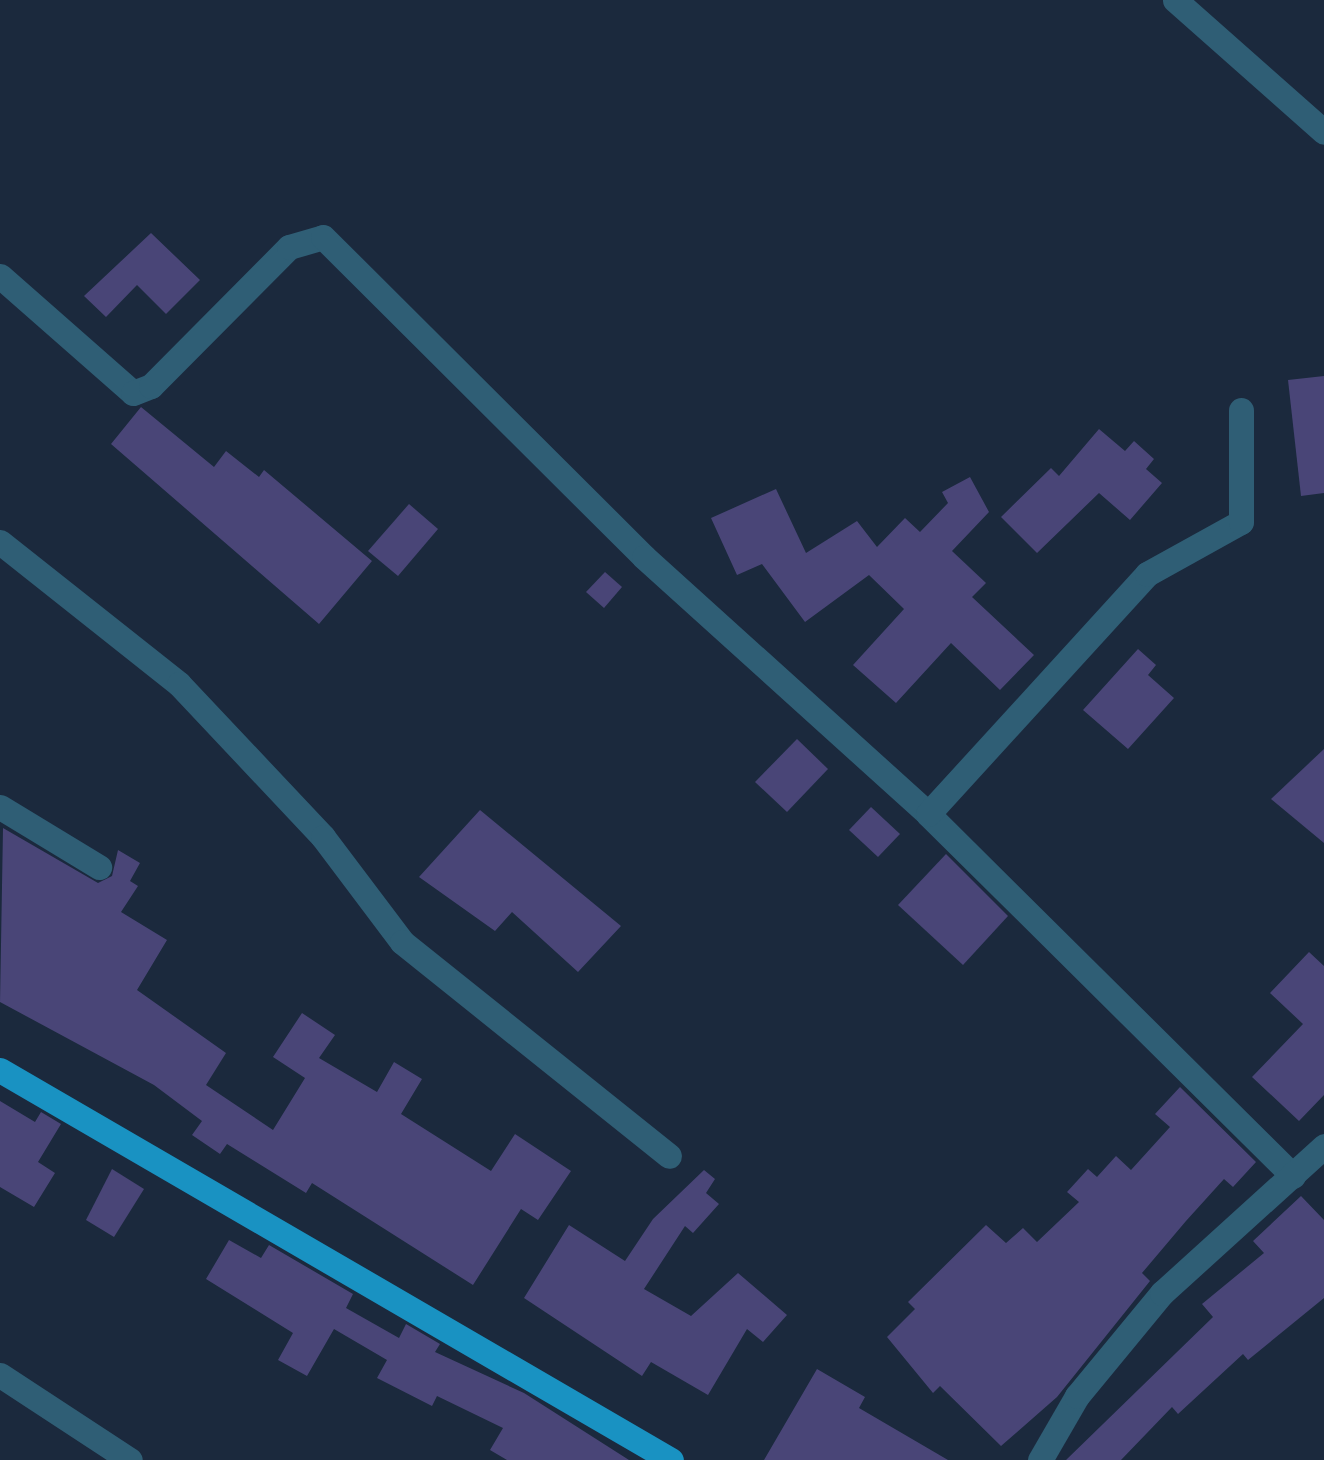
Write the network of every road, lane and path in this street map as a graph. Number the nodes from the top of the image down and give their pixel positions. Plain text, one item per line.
1 (1175, 0) edge
2 (1324, 132) edge
3 (0, 276) edge
4 (1240, 410) dead end
5 (0, 542) edge
6 (0, 807) edge
7 (928, 814) junction
8 (99, 867) dead end
9 (0, 1070) edge
10 (1324, 1146) edge
11 (669, 1156) dead end
12 (1294, 1176) junction
13 (0, 1376) edge
14 (130, 1460) edge
15 (671, 1460) edge
16 (1040, 1460) edge

1 - 2 street
3 - 7 street
4 - 7 street
5 - 11 street
6 - 8 street
7 - 12 street
9 - 15 main road
10 - 12 street
12 - 16 street
13 - 14 street

